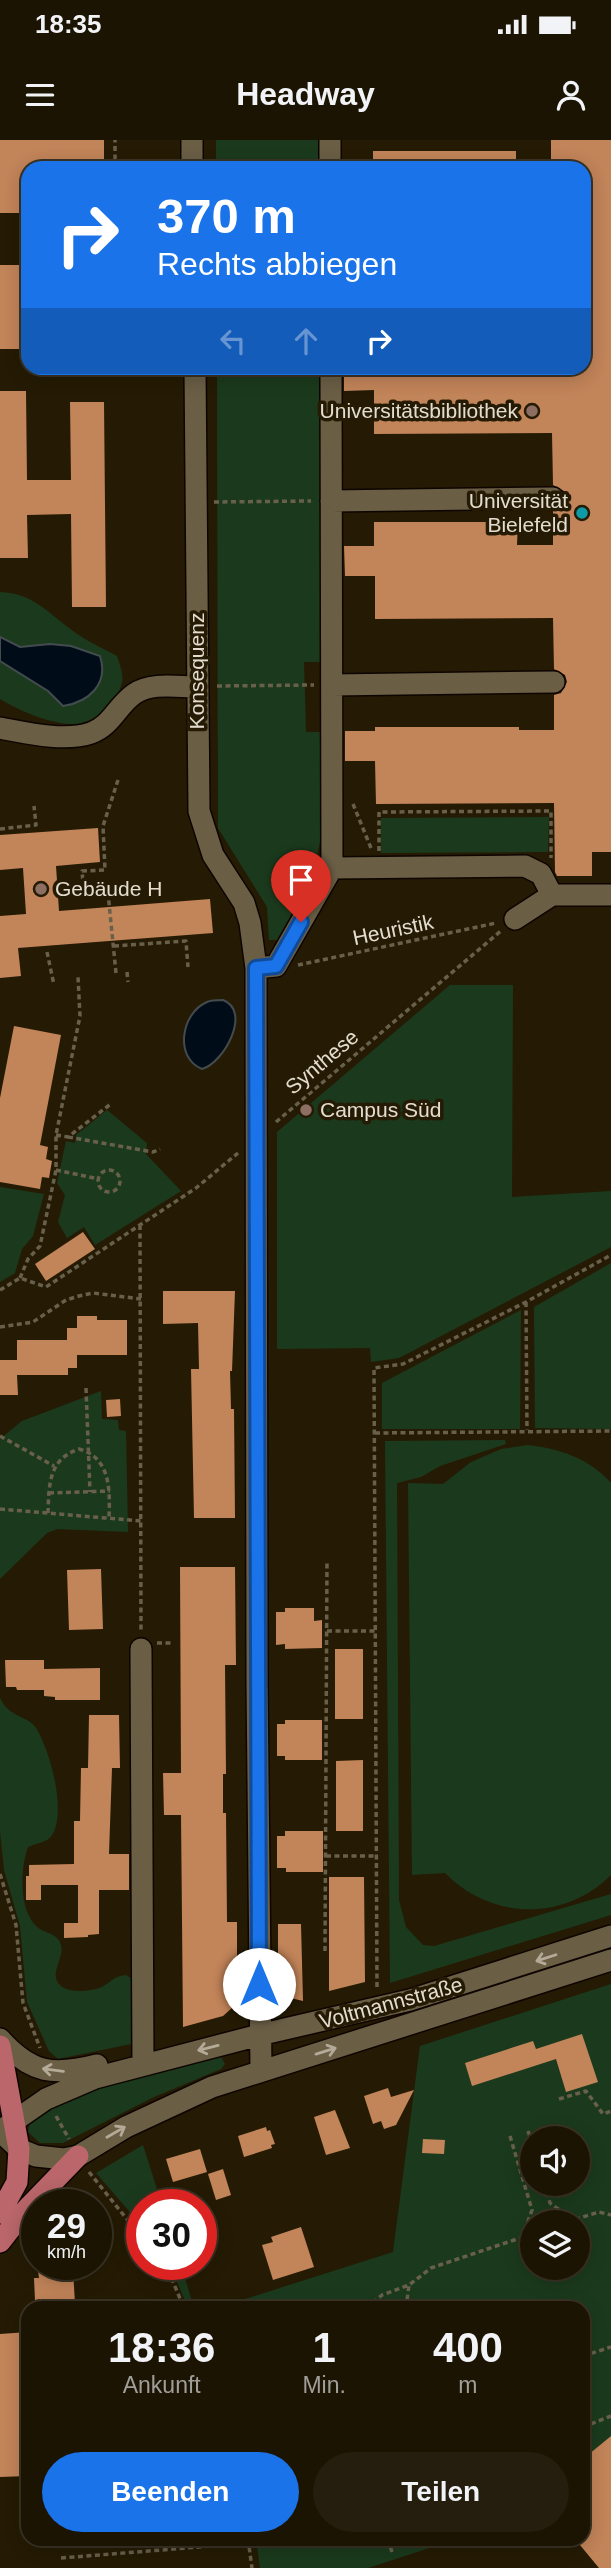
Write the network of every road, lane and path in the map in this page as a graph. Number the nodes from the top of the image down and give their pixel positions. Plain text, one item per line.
1 (115, 140) edge
2 (192, 140) edge
3 (330, 140) edge
4 (115, 161) edge
5 (192, 161) edge
6 (330, 161) edge
7 (195, 375) edge
8 (331, 375) edge
9 (553, 498) dead end
10 (331, 501) junction
11 (198, 502) junction
12 (554, 682) dead end
13 (332, 685) junction
14 (197, 687) junction
15 (0, 728) edge
16 (119, 777) dead end
17 (351, 800) dead end
18 (34, 806) dead end
19 (0, 829) edge
20 (551, 852) dead end
21 (379, 853) dead end
22 (375, 857) dead end
23 (332, 868) junction
24 (552, 895) junction
25 (611, 895) edge
26 (515, 919) junction
27 (114, 946) junction
28 (47, 952) dead end
29 (263, 965) junction
30 (188, 967) dead end
31 (127, 972) dead end
32 (116, 973) dead end
33 (78, 977) dead end
34 (128, 982) dead end
35 (54, 985) dead end
36 (112, 1103) dead end
37 (56, 1135) junction
38 (68, 1137) junction
39 (256, 1139) junction
40 (160, 1149) dead end
41 (56, 1170) junction
42 (99, 1179) junction
43 (140, 1225) junction
44 (611, 1255) edge
45 (20, 1278) junction
46 (0, 1290) edge
47 (141, 1299) junction
48 (526, 1302) junction
49 (0, 1327) edge
50 (86, 1388) dead end
51 (527, 1430) junction
52 (611, 1431) edge
53 (374, 1433) junction
54 (0, 1436) edge
55 (88, 1452) junction
56 (54, 1466) junction
57 (110, 1491) junction
58 (90, 1492) junction
59 (49, 1493) junction
60 (0, 1509) edge
61 (48, 1513) junction
62 (109, 1518) junction
63 (141, 1521) junction
64 (327, 1560) dead end
65 (327, 1631) junction
66 (376, 1631) junction
67 (173, 1643) dead end
68 (149, 1646) junction
69 (326, 1856) junction
70 (377, 1856) junction
71 (0, 1874) edge
72 (611, 1936) edge
73 (325, 1951) dead end
74 (611, 1960) edge
75 (378, 2009) junction
76 (259, 2035) junction
77 (0, 2039) edge
78 (0, 2046) edge
79 (41, 2052) dead end
80 (144, 2064) junction
81 (261, 2071) junction
82 (559, 2099) dead end
83 (51, 2108) dead end
84 (611, 2111) edge
85 (7, 2126) edge
86 (510, 2136) dead end
87 (74, 2147) junction
88 (19, 2149) junction
89 (548, 2196) edge
90 (532, 2210) edge
91 (560, 2210) edge
92 (0, 2213) edge
93 (590, 2215) edge
94 (611, 2215) edge
95 (126, 2219) edge
96 (520, 2238) edge
97 (0, 2242) edge
98 (172, 2280) edge
99 (410, 2285) junction
100 (181, 2301) edge
101 (375, 2301) edge
102 (407, 2301) edge
103 (611, 2347) edge
104 (590, 2354) edge
105 (611, 2416) edge
106 (590, 2424) edge
107 (193, 2546) edge
108 (249, 2546) edge
109 (390, 2546) edge
110 (392, 2553) dead end
111 (61, 2558) dead end
112 (252, 2568) edge

1 - 4 path
2 - 5 street
3 - 6 street
7 - 11 street, Konsequenz
8 - 10 street
9 - 10 street
10 - 11 path
10 - 13 street
11 - 14 street, Konsequenz
12 - 13 street
13 - 14 path
13 - 23 street
14 - 15 street
14 - 29 street, Konsequenz
16 - 27 path
17 - 22 path
18 - 19 path
20 - 21 path
23 - 24 street
23 - 29 street
24 - 25 street
24 - 26 street
26 - 29 path, Heuristik
26 - 39 path, Synthese
27 - 30 path
27 - 32 path
28 - 35 path
29 - 39 street, Konsequenz
31 - 34 path
33 - 37 path
36 - 38 path
37 - 38 path
37 - 41 path
38 - 40 path
39 - 43 path, Synthese
39 - 76 street, Konsequenz
41 - 42 path
41 - 45 path
42 - 42 path
43 - 45 path, Synthese
43 - 47 path
44 - 48 path
45 - 46 path
47 - 49 path
47 - 63 path
48 - 51 path
48 - 53 path
50 - 55 path
51 - 52 path
51 - 53 path
53 - 66 path
54 - 56 path
55 - 56 path
55 - 57 path
55 - 58 path
56 - 59 path
57 - 58 path
57 - 62 path
58 - 59 path
59 - 61 path
60 - 61 path
61 - 62 path
62 - 63 path
63 - 68 path
64 - 65 path
65 - 66 path
65 - 69 path
66 - 70 path
67 - 68 path
68 - 80 street
69 - 70 path
69 - 73 path
70 - 75 path
71 - 79 path
72 -> 75 street, Voltmannstraße
81 -> 74 street, Voltmannstraße
75 - 76 street, Voltmannstraße
76 -> 80 street, Voltmannstraße
76 - 81 street, Konsequenz
80 -> 77 street
78 - 85 main road
80 - 85 street, Voltmannstraße
87 -> 81 street, Voltmannstraße
82 - 84 path
83 - 87 path
85 - 88 main road
86 - 90 path
87 - 88 street
87 - 95 path
87 - 97 main road
88 - 92 main road
89 - 91 path
93 - 94 path
96 - 99 path
98 - 100 path
99 - 101 path
99 - 102 path
103 - 104 path
105 - 106 path
107 - 111 path
108 - 112 path
109 - 110 path

